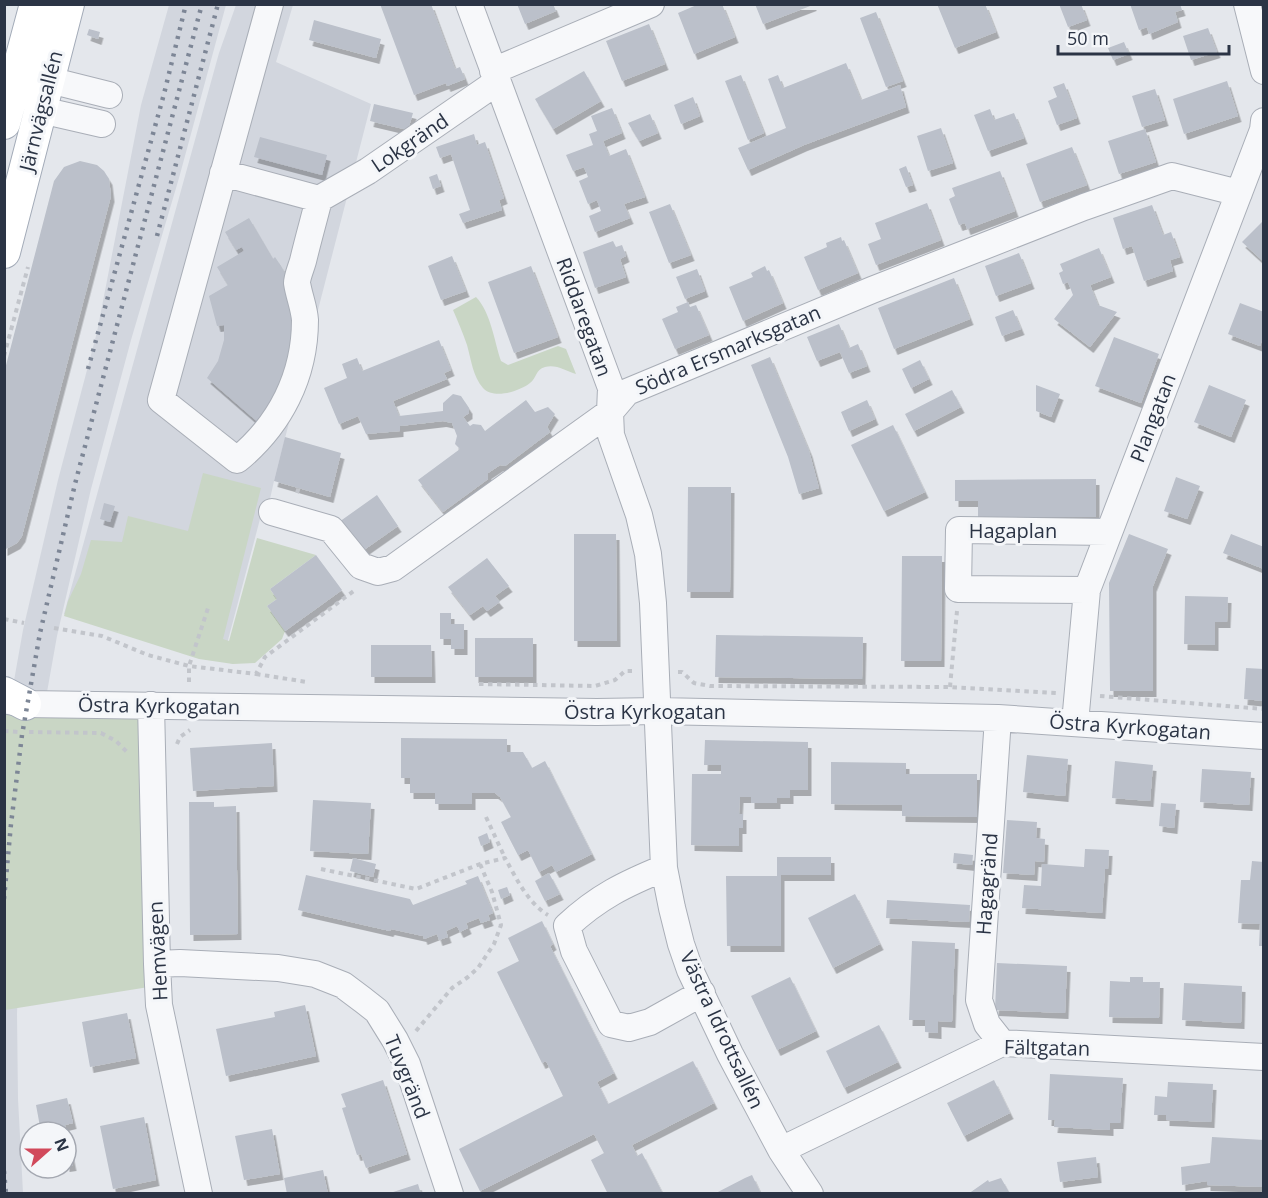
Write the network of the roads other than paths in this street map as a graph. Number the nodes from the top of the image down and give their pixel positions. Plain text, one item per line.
1 (36, 4) edge
2 (68, 4) edge
3 (270, 4) edge
4 (469, 4) edge
5 (651, 4) edge
6 (1247, 4) edge
7 (1263, 71) edge
8 (11, 76) edge
9 (495, 77) junction
10 (49, 80) junction
11 (109, 95) dead end
12 (41, 111) junction
13 (1263, 121) edge
14 (4, 123) edge
15 (102, 124) dead end
16 (223, 173) junction
17 (1239, 193) junction
18 (319, 198) junction
19 (4, 252) edge
20 (610, 412) junction
21 (272, 512) dead end
22 (1109, 532) junction
23 (1087, 590) junction
24 (10, 701) edge
25 (151, 705) junction
26 (658, 711) junction
27 (998, 718) junction
28 (1075, 723) junction
29 (1263, 736) edge
30 (664, 868) junction
31 (157, 964) junction
32 (702, 993) junction
33 (1002, 1043) junction
34 (1263, 1057) edge
35 (781, 1150) junction
36 (199, 1194) edge
37 (450, 1194) edge
38 (810, 1194) edge

1 - 8 main road, Järnvägsallén
2 - 10 main road, Järnvägsallén
3 - 16 street
4 - 9 street, Riddaregatan
5 - 9 street, Lokgränd
6 - 7 street
8 - 14 main road, Järnvägsallén
9 - 18 street, Lokgränd
9 - 20 street, Riddaregatan
10 - 11 street
10 - 12 main road, Järnvägsallén
12 - 15 street
12 - 19 main road, Järnvägsallén
13 - 17 street, Plangatan
16 - 18 street
16 - 18 street
17 - 20 street, Södra Ersmarksgatan
17 - 22 street, Plangatan
20 - 21 street, Södra Ersmarksgatan
20 - 26 street, Riddaregatan
22 - 23 street, Plangatan
22 - 23 street, Hagaplan
23 - 28 street, Plangatan
24 - 25 street, Östra Kyrkogatan
25 - 26 street, Östra Kyrkogatan
25 - 31 street, Hemvägen
26 - 27 street, Östra Kyrkogatan
26 - 30 street, Västra Idrottsallén
27 - 28 street, Östra Kyrkogatan
27 - 33 street, Hagagränd
28 - 29 street, Östra Kyrkogatan
30 - 32 street, Västra Idrottsallén
30 - 32 street
31 - 36 street, Hemvägen
31 - 37 street, Tuvgränd
32 - 35 street, Västra Idrottsallén
33 - 34 street, Fältgatan
33 - 35 street, Fältgatan
35 - 38 street, Västra Idrottsallén

